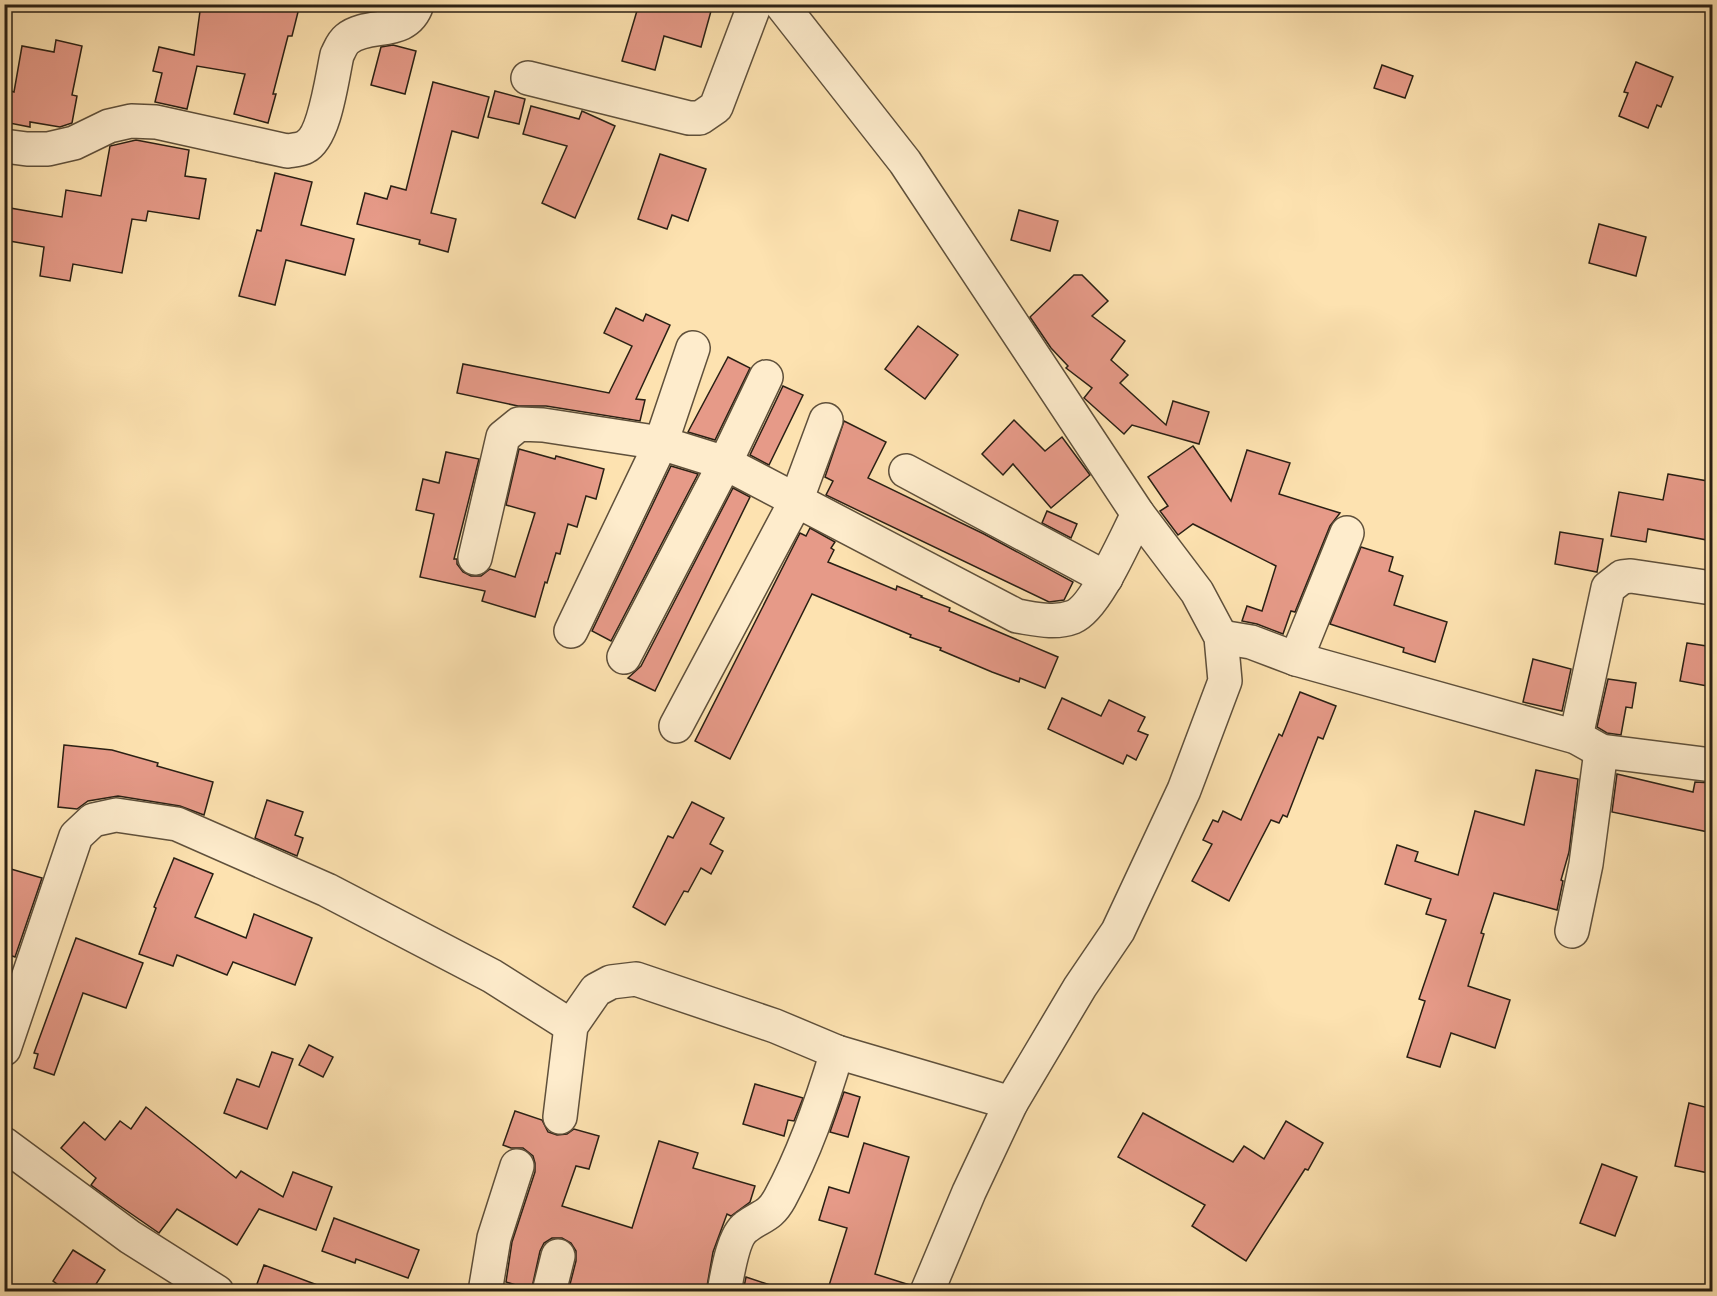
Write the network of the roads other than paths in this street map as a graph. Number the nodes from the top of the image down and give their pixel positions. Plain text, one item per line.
1 (417, 4) edge
2 (755, 4) edge
3 (781, 4) edge
4 (528, 78) dead end
5 (4, 146) edge
6 (693, 348) dead end
7 (766, 377) dead end
8 (826, 420) dead end
9 (662, 443) junction
10 (725, 463) junction
11 (906, 471) dead end
12 (796, 501) junction
13 (1138, 514) junction
14 (1347, 533) dead end
15 (475, 558) dead end
16 (1106, 578) junction
17 (1713, 588) edge
18 (571, 631) dead end
19 (1221, 637) junction
20 (624, 657) dead end
21 (1296, 659) junction
22 (676, 726) dead end
23 (1588, 744) junction
24 (1713, 765) edge
25 (1572, 931) dead end
26 (571, 1026) junction
27 (4, 1049) edge
28 (837, 1052) junction
29 (1011, 1103) junction
30 (560, 1117) dead end
31 (4, 1144) edge
32 (517, 1166) dead end
33 (558, 1256) dead end
34 (217, 1292) edge
35 (485, 1292) edge
36 (549, 1292) edge
37 (724, 1292) edge
38 (927, 1292) edge

1 - 5 street
2 - 4 street
3 - 13 street
6 - 9 street
7 - 10 street
8 - 12 street
9 - 10 street
9 - 15 street
9 - 18 street
10 - 12 street
10 - 20 street
11 - 16 street
12 - 16 street
12 - 22 street
13 - 16 street
13 - 19 street
14 - 21 street
17 - 23 street
19 - 21 street
19 - 29 street
21 - 23 street
23 - 24 street
23 - 25 street
26 - 27 street
26 - 28 street
26 - 30 street
28 - 29 street
28 - 37 street
29 - 38 street
31 - 34 street
32 - 35 street
33 - 36 street

